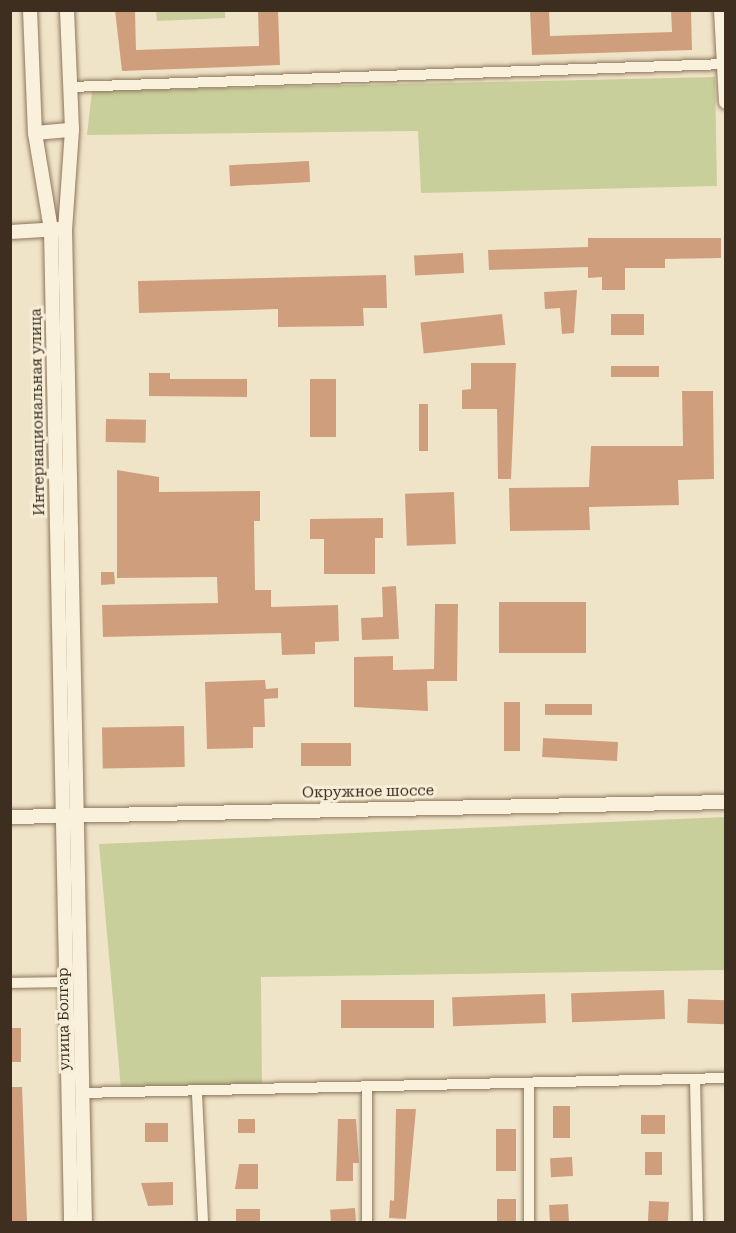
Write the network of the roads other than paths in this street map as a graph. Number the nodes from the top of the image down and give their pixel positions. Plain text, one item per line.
1 (30, 10) edge
2 (67, 10) edge
3 (722, 10) edge
4 (724, 64) junction
5 (70, 87) junction
6 (726, 102) edge
7 (72, 130) junction
8 (35, 133) junction
9 (58, 229) junction
10 (10, 232) edge
11 (726, 801) edge
12 (69, 815) junction
13 (10, 817) edge
14 (66, 982) junction
15 (10, 983) edge
16 (726, 1078) edge
17 (695, 1079) junction
18 (529, 1083) junction
19 (367, 1086) junction
20 (81, 1093) junction
21 (197, 1094) junction
22 (71, 1222) edge
23 (85, 1222) edge
24 (203, 1222) edge
25 (367, 1222) edge
26 (529, 1222) edge
27 (698, 1222) edge

1 - 8 street, Интернациональная улица
2 - 5 street, Интернациональная улица
3 - 4 street
4 - 5 street
4 - 6 street
5 - 7 street, Интернациональная улица
7 - 8 street
7 - 9 street, Интернациональная улица
8 - 9 street, Интернациональная улица
9 - 10 street
9 - 12 street, Интернациональная улица
11 - 12 street, Окружное шоссе
12 - 13 street, Окружное шоссе
12 - 14 street, улица Болгар
12 - 20 street, улица Болгар
14 - 15 street
14 - 22 street, улица Болгар
16 - 17 street
17 - 18 street
17 - 27 street
18 - 19 street
18 - 26 street
19 - 21 street
19 - 25 street
20 - 21 street
20 - 23 street, улица Болгар
21 - 24 street

